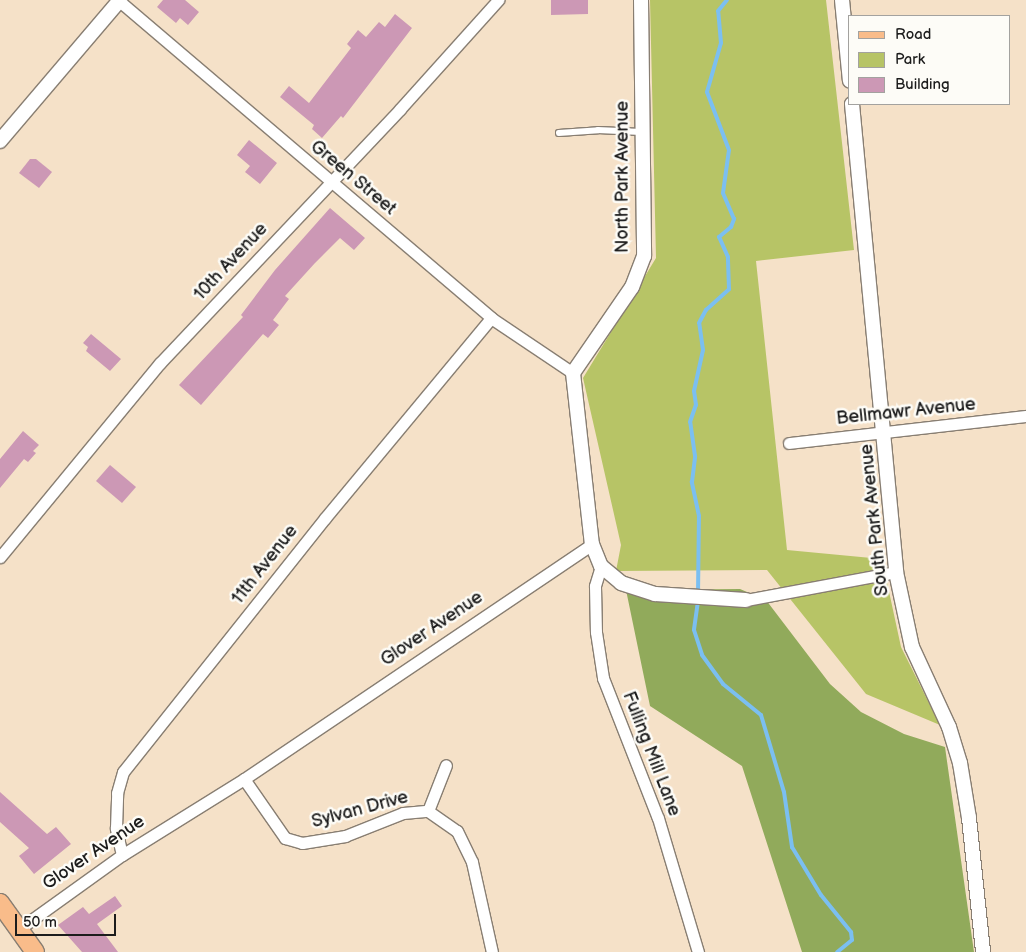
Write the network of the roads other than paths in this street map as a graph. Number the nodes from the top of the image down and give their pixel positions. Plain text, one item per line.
1 (119, 0) edge
2 (498, 0) edge
3 (641, 0) edge
4 (842, 0) edge
5 (848, 61) edge
6 (852, 105) edge
7 (644, 132) junction
8 (558, 133) dead end
9 (0, 142) edge
10 (331, 182) junction
11 (491, 318) junction
12 (573, 373) junction
13 (1026, 416) edge
14 (884, 432) junction
15 (789, 443) dead end
16 (592, 544) junction
17 (0, 557) edge
18 (601, 566) junction
19 (896, 572) junction
20 (746, 600) joint
21 (446, 765) dead end
22 (244, 779) junction
23 (428, 811) junction
24 (122, 855) junction
25 (0, 903) edge
26 (19, 929) junction
27 (35, 952) edge
28 (492, 952) edge
29 (698, 952) edge
30 (983, 952) edge

1 - 9 street
1 - 10 street, Green Street
2 - 10 street, 10th Avenue
3 - 7 street, North Park Avenue
4 - 5 street
6 - 14 street, South Park Avenue
7 - 8 lane
7 - 12 street, North Park Avenue
10 - 11 street, Green Street
10 - 17 street, 10th Avenue
11 - 12 street, Green Street
11 - 24 street, 11th Avenue
12 - 16 street
13 - 14 street, Bellmawr Avenue
14 - 15 street, Bellmawr Avenue
14 - 19 street, South Park Avenue
16 - 18 street
16 - 22 street, Glover Avenue
18 - 20 street
18 - 29 street, Fulling Mill Lane
19 - 20 street
19 - 30 street, South Park Avenue
21 - 23 street, Sylvan Drive
22 - 23 street, Sylvan Drive
22 - 24 street, Glover Avenue
23 - 28 street, Sylvan Drive
24 - 26 street, Glover Avenue
25 - 26 main road
26 - 27 main road

